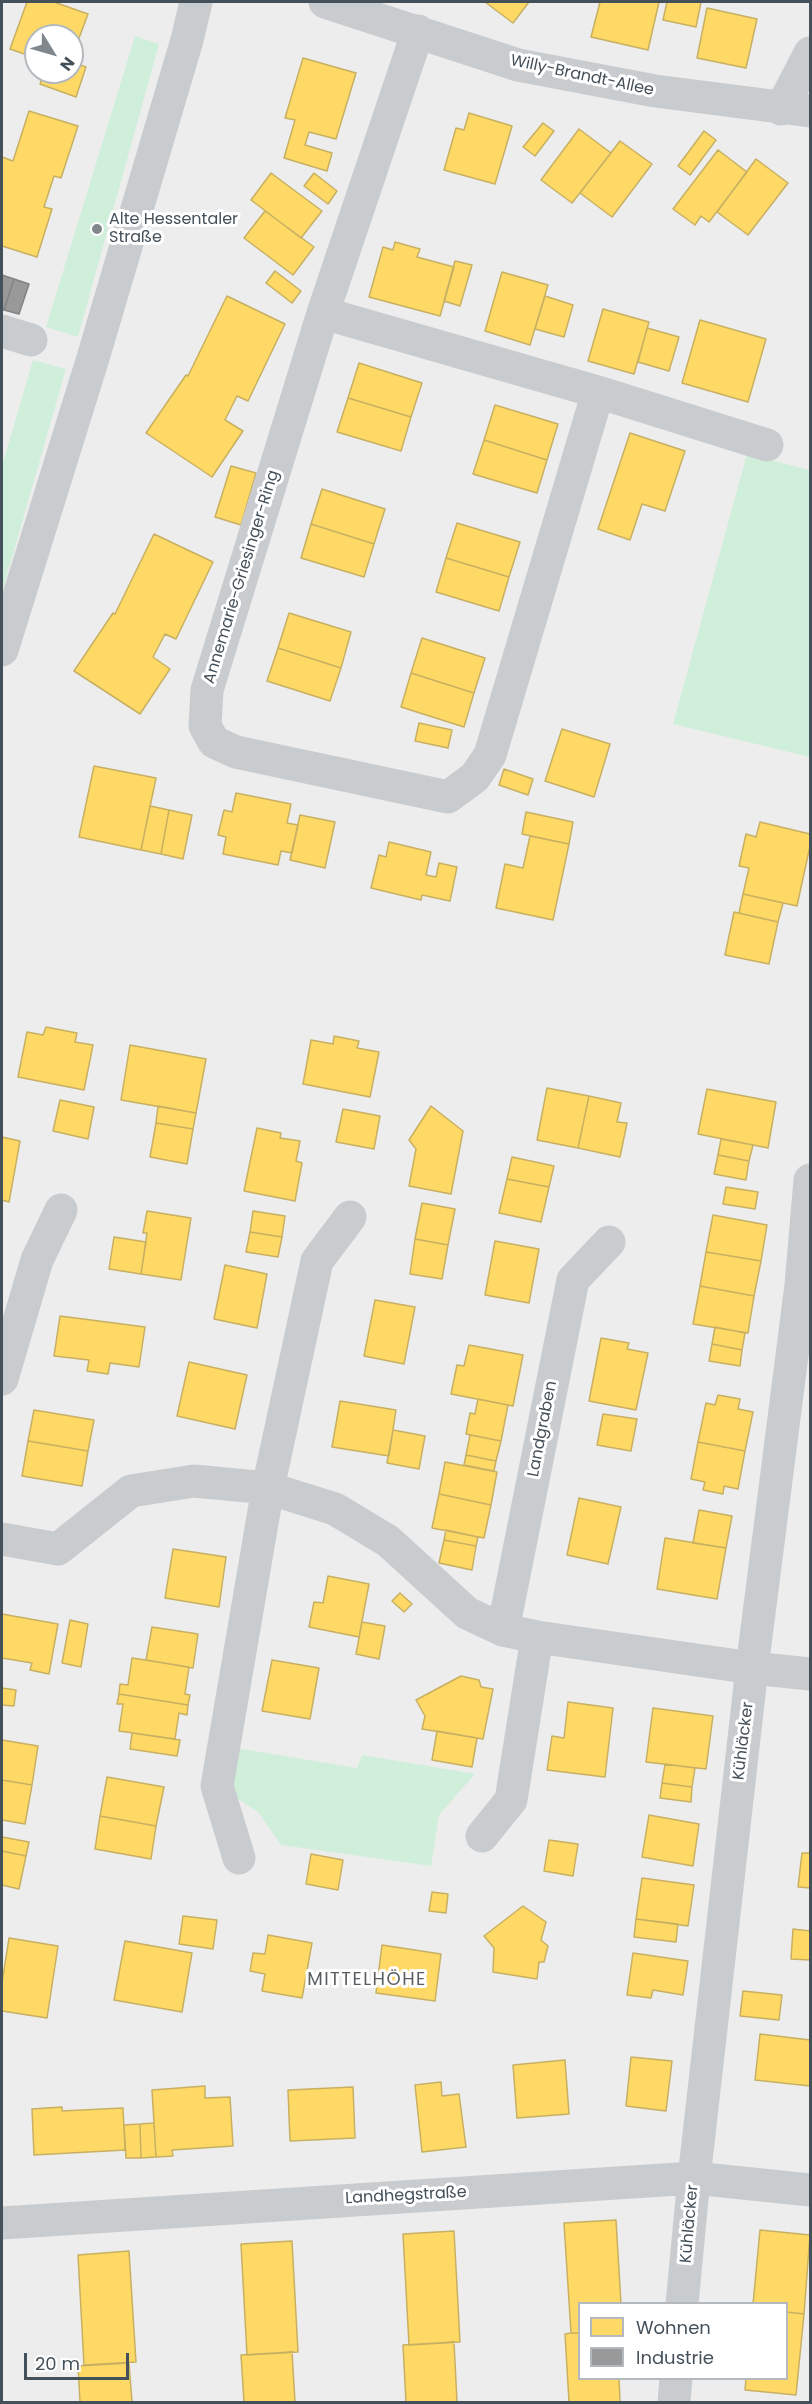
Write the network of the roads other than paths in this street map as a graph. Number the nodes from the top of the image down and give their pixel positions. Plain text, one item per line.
1 (196, 2) edge
2 (325, 2) edge
3 (418, 31) junction
4 (810, 53) edge
5 (796, 110) edge
6 (323, 313) junction
7 (598, 392) junction
8 (767, 445) dead end
9 (2, 650) edge
10 (810, 1180) edge
11 (61, 1210) dead end
12 (350, 1217) dead end
13 (609, 1242) dead end
14 (806, 1286) edge
15 (2, 1379) edge
16 (268, 1488) junction
17 (2, 1539) edge
18 (503, 1630) junction
19 (537, 1637) junction
20 (752, 1668) junction
21 (810, 1674) edge
22 (482, 1836) dead end
23 (239, 1858) dead end
24 (694, 2178) junction
25 (810, 2190) edge
26 (2, 2223) edge
27 (682, 2302) edge
28 (676, 2380) edge
29 (674, 2403) edge

1 - 9 street
2 - 3 street, Willy-Brandt-Allee
3 - 5 street, Willy-Brandt-Allee
3 - 6 street, Annemarie-Griesinger-Ring
4 - 5 street
6 - 7 street
6 - 7 street, Annemarie-Griesinger-Ring
7 - 8 street
10 - 14 street, Kühläcker
11 - 15 street
12 - 16 street
13 - 18 street, Landgraben
14 - 20 street, Kühläcker
16 - 17 street
16 - 18 street
16 - 23 street
18 - 19 street
19 - 20 street
19 - 22 street
20 - 21 street
20 - 24 street, Kühläcker
24 - 25 street, Landhegstraße
24 - 26 street, Landhegstraße
24 - 27 street, Kühläcker
28 - 29 street

